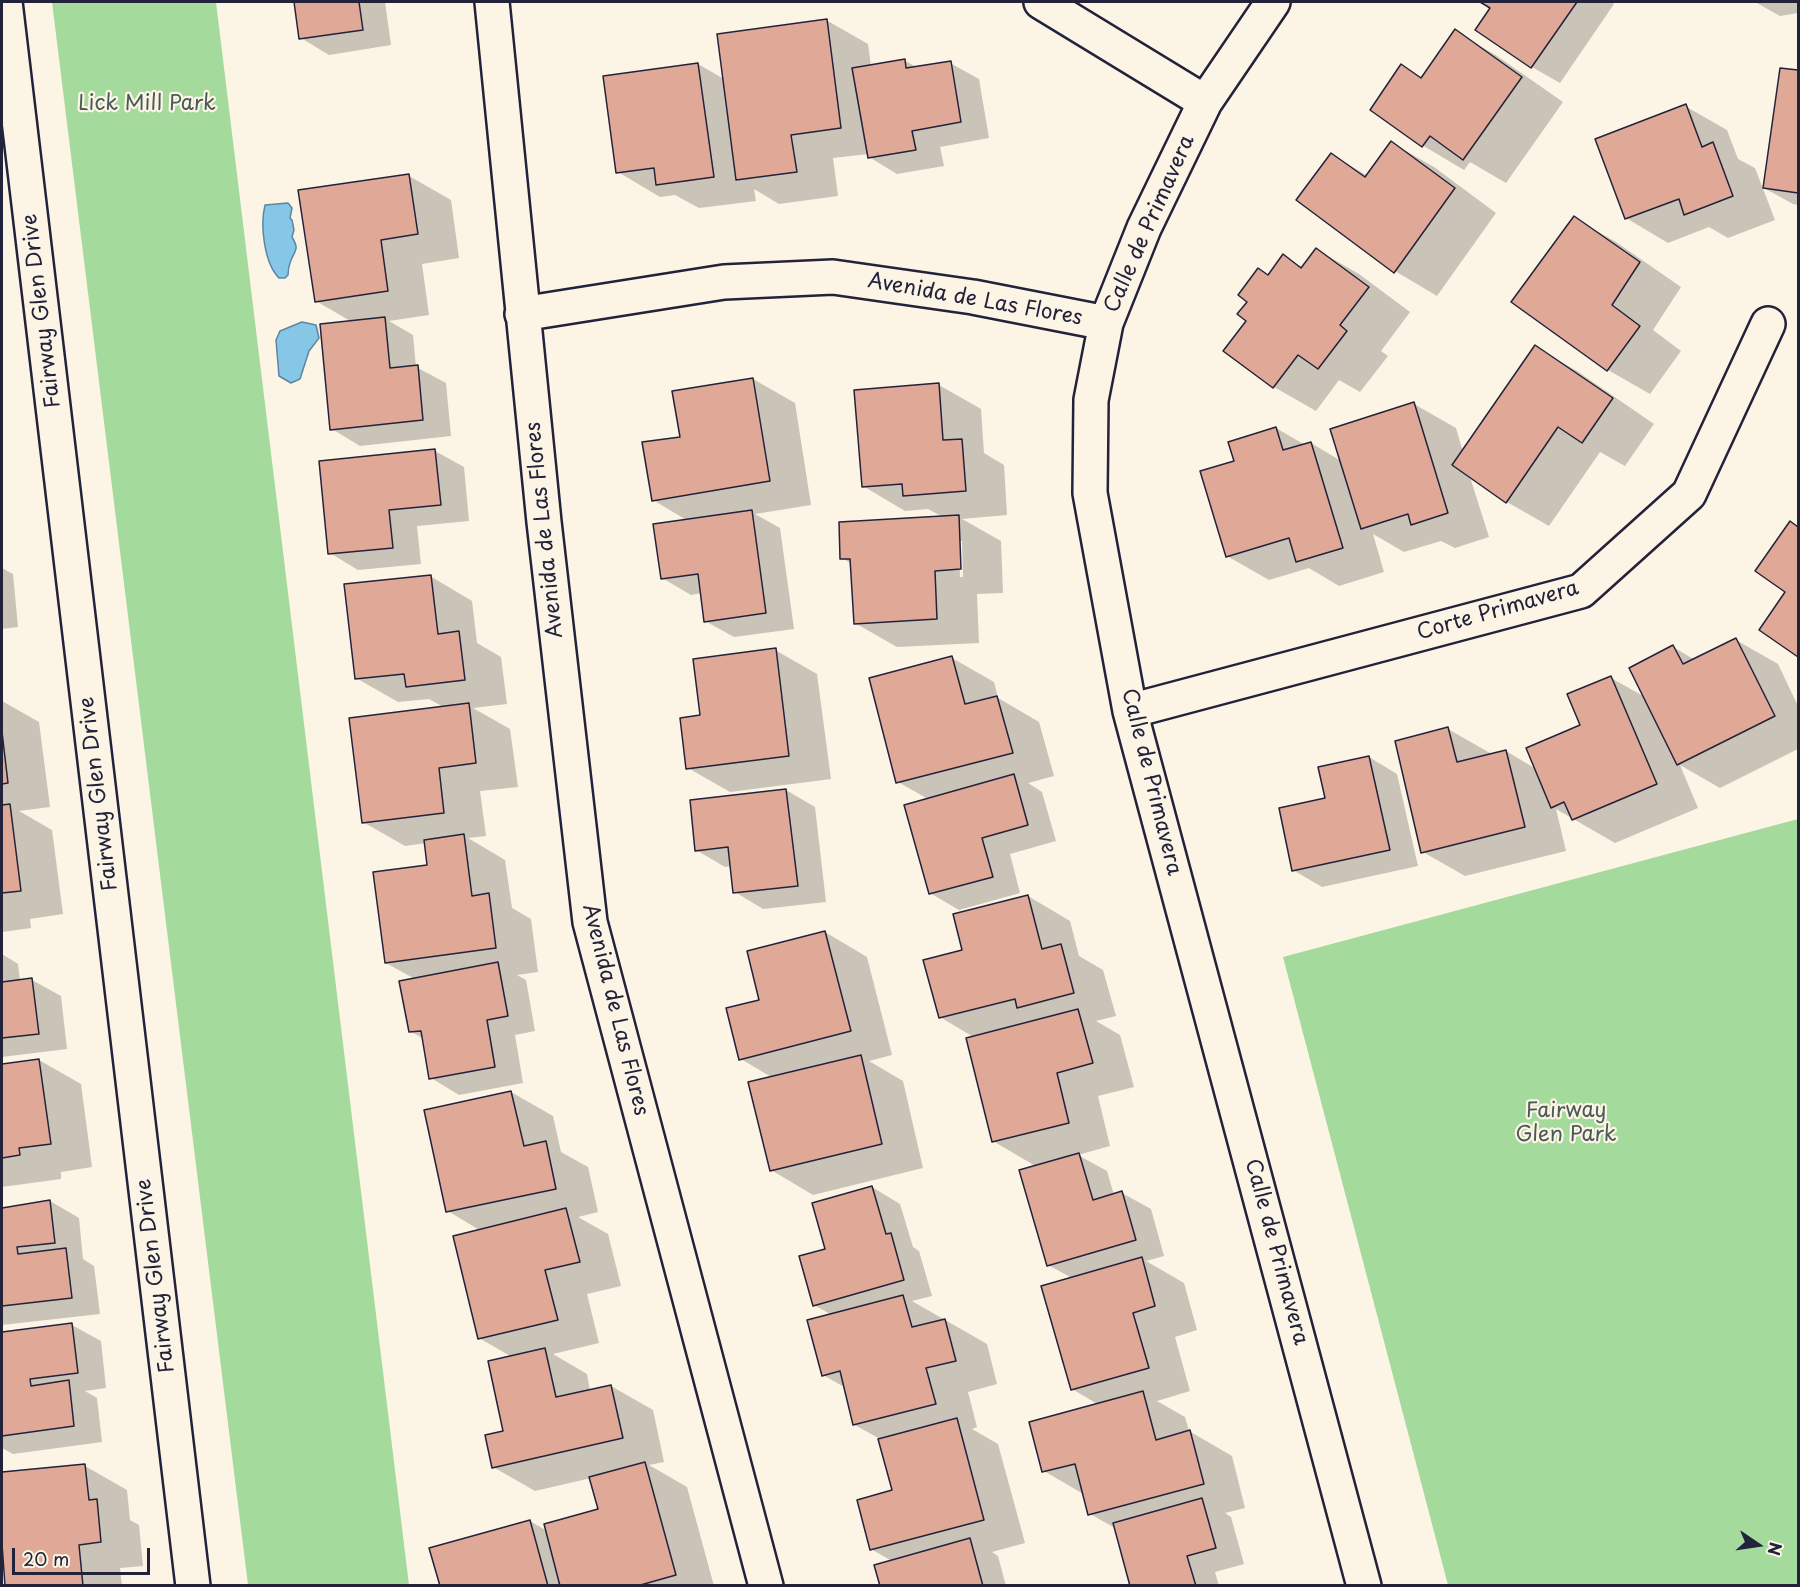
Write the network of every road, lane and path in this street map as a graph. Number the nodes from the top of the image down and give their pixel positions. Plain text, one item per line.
1 (5, 2) edge
2 (492, 2) edge
3 (1041, 2) edge
4 (1273, 2) edge
5 (1205, 102) junction
6 (522, 314) junction
7 (1106, 323) junction
8 (1768, 324) dead end
9 (1130, 711) junction
10 (193, 1586) edge
11 (766, 1586) edge
12 (1364, 1586) edge

1 - 10 street, Fairway Glen Drive
2 - 6 street, Avenida de Las Flores
3 - 5 street
4 - 5 street, Calle de Primavera
5 - 7 street, Calle de Primavera
6 - 7 street, Avenida de Las Flores
6 - 11 street, Avenida de Las Flores
7 - 9 street, Calle de Primavera
8 - 9 street, Corte Primavera
9 - 12 street, Calle de Primavera

